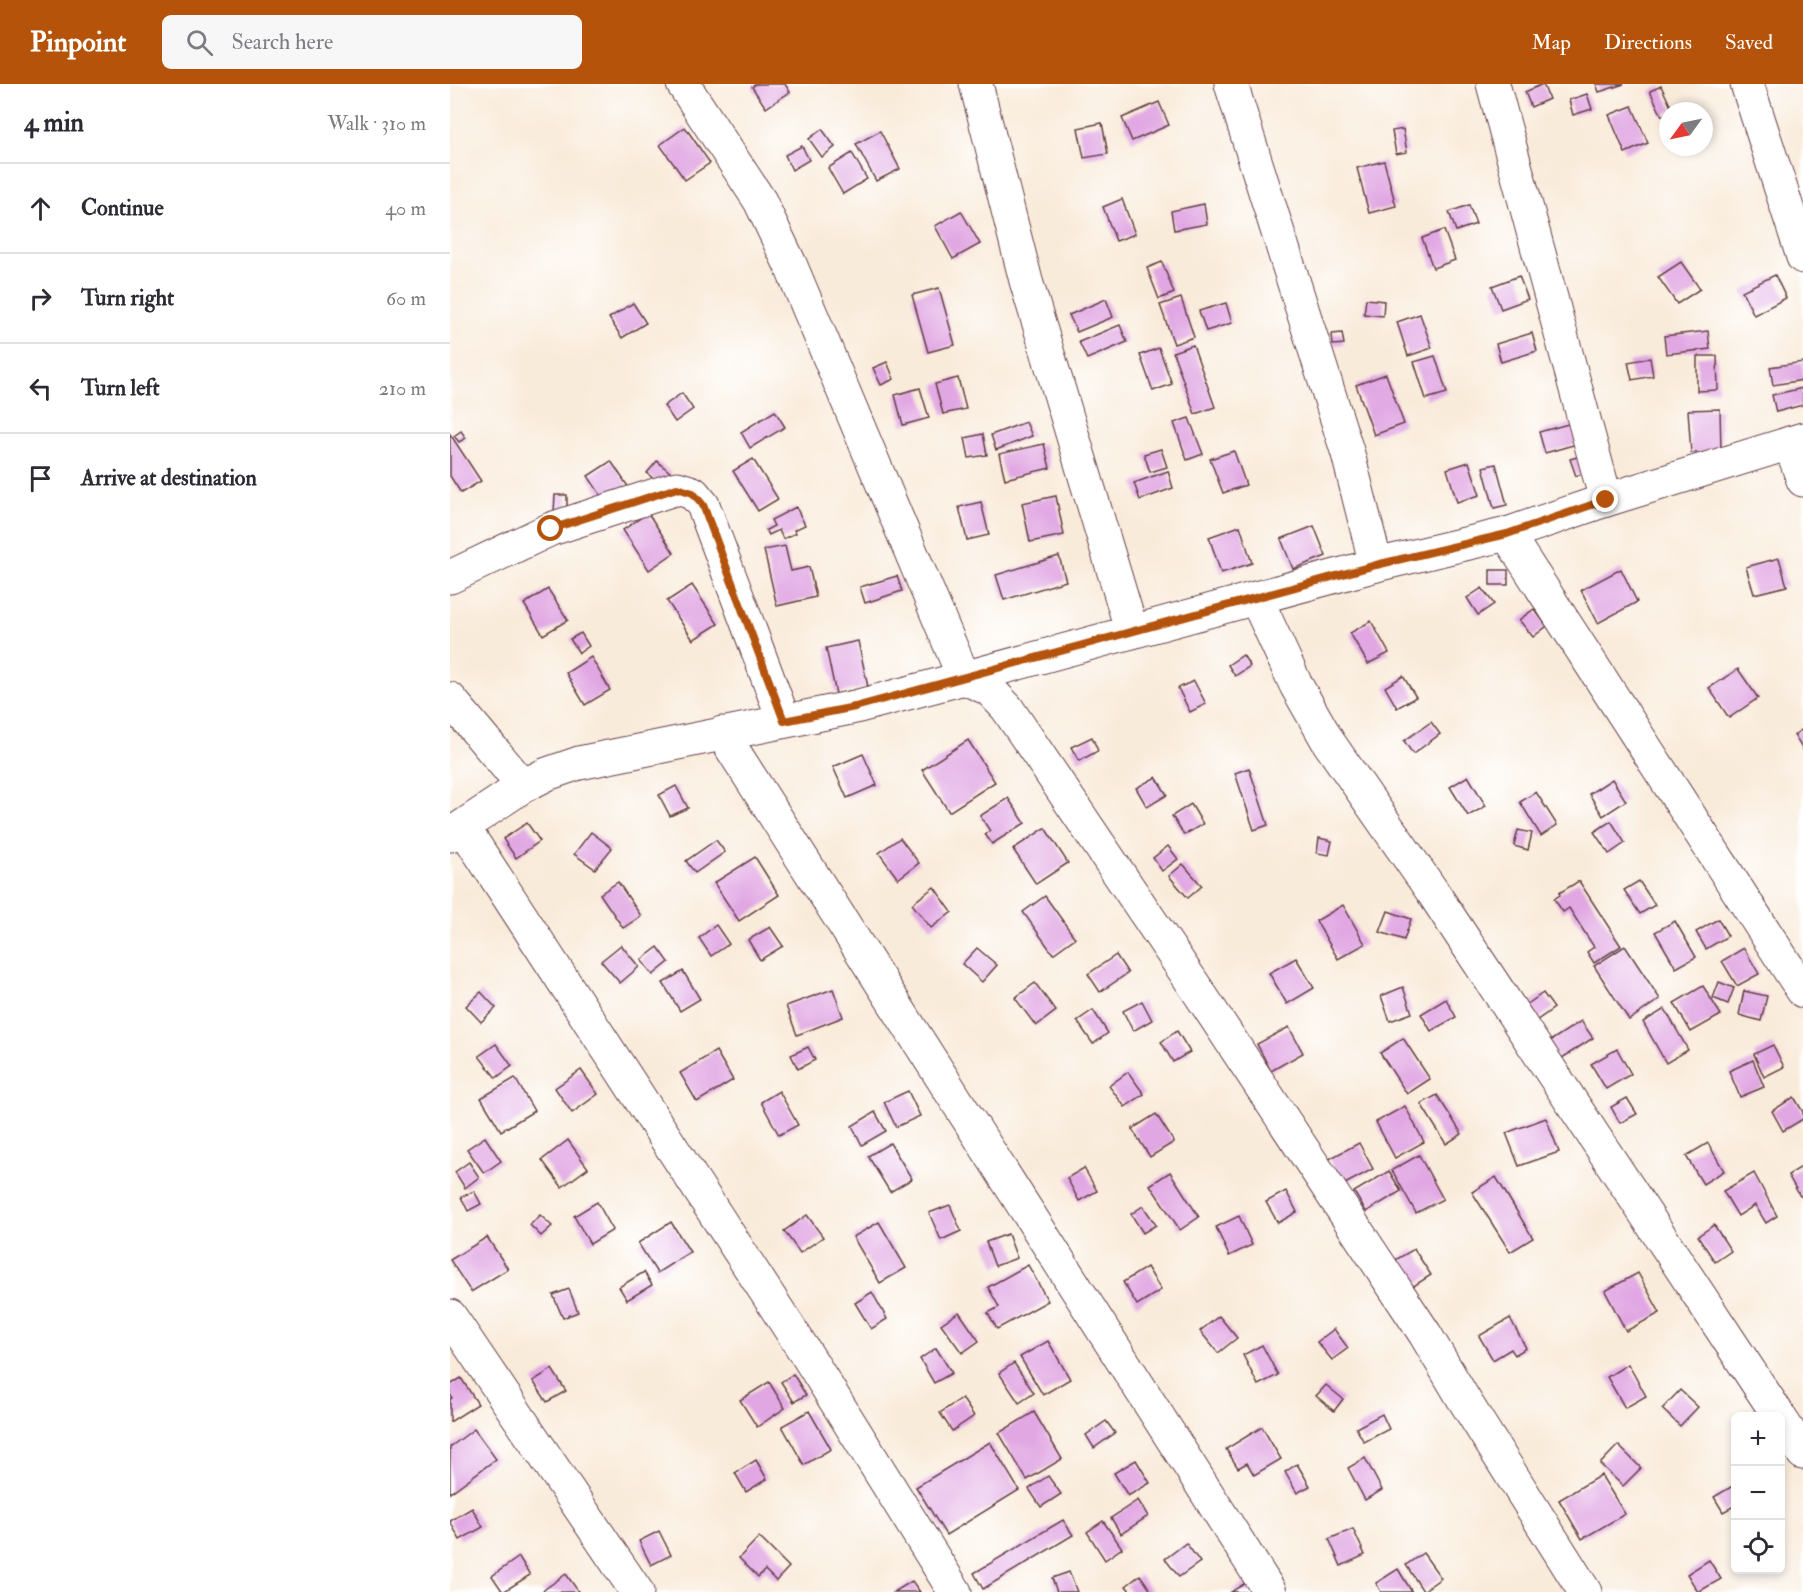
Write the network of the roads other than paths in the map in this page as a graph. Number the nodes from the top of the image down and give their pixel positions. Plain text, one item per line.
1 (683, 84) edge
2 (976, 84) edge
3 (1231, 84) edge
4 (1493, 84) edge
5 (1747, 84) edge
6 (1803, 257) edge
7 (1797, 441) edge
8 (1803, 480) edge
9 (1606, 500) junction
10 (1507, 534) junction
11 (1376, 565) junction
12 (450, 577) edge
13 (1256, 598) junction
14 (1132, 632) junction
15 (964, 678) junction
16 (450, 699) edge
17 (784, 721) junction
18 (722, 733) junction
19 (523, 786) junction
20 (456, 831) edge
21 (1803, 991) edge
22 (450, 1316) edge
23 (1776, 1412) edge
24 (1785, 1426) edge
25 (1803, 1453) edge
26 (637, 1592) edge
27 (955, 1592) edge
28 (1270, 1592) edge
29 (1585, 1592) edge

1 - 15 street
2 - 14 street
3 - 11 street
4 - 9 street
5 - 6 street
7 - 8 street
7 - 9 street
9 - 10 street
10 - 11 street
10 - 21 street
11 - 13 street
12 - 17 street
13 - 14 street
13 - 23 street
14 - 15 street
15 - 17 street
15 - 29 street
16 - 19 street
17 - 18 street
18 - 19 street
18 - 28 street
19 - 20 street
20 - 27 street
22 - 26 street
24 - 25 street

